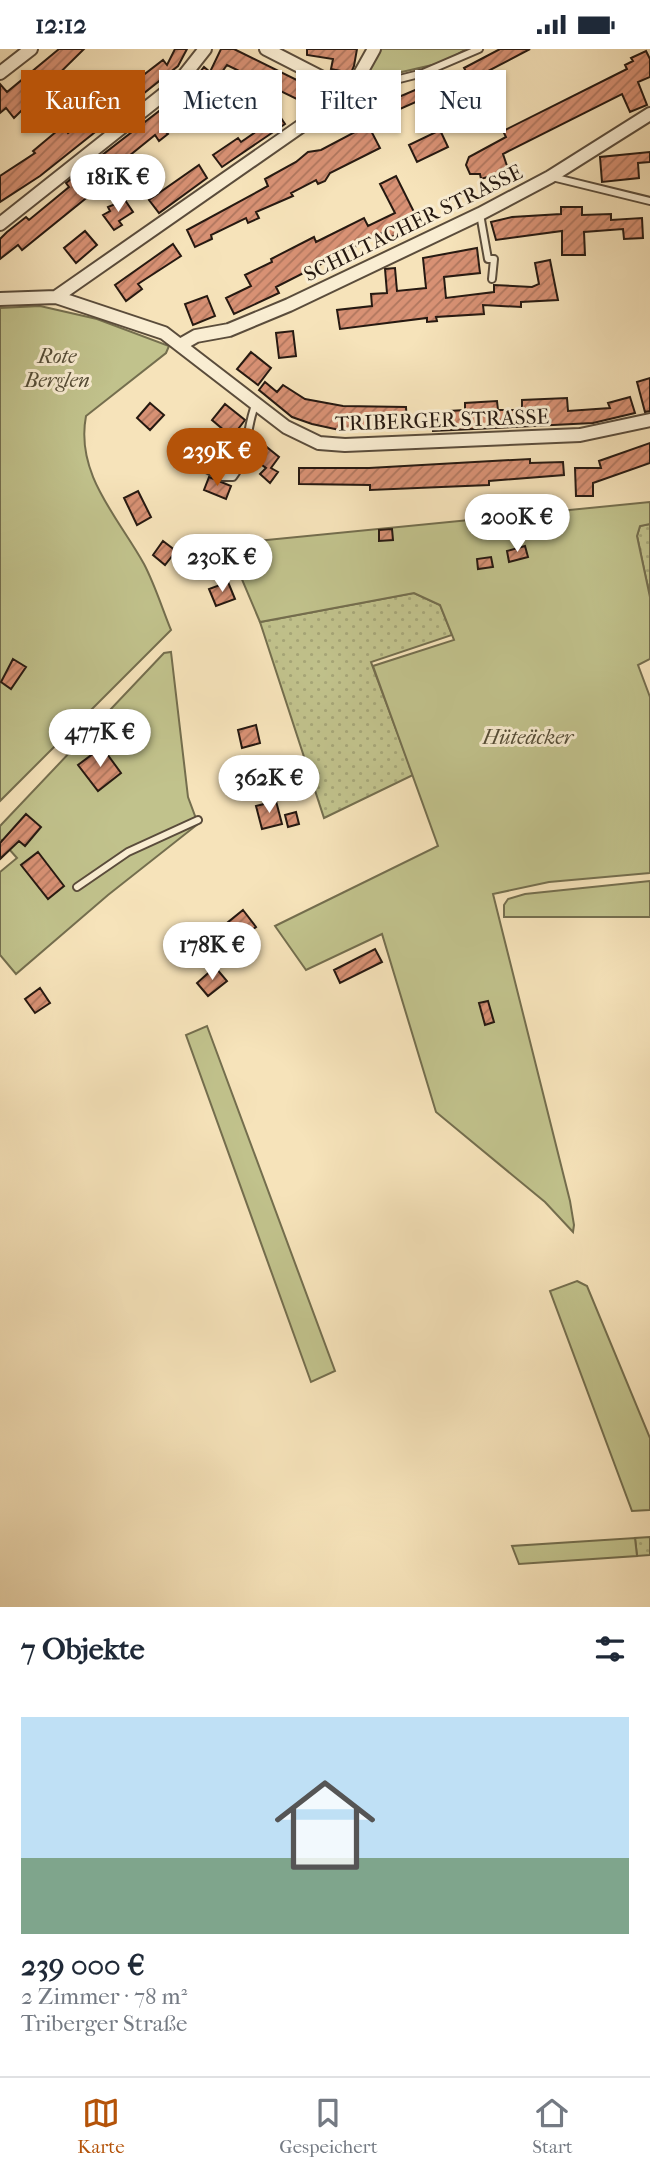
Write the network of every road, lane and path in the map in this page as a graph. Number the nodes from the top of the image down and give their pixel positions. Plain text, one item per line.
1 (31, 49) edge
2 (205, 49) edge
3 (266, 49) edge
4 (374, 49) edge
5 (479, 49) edge
6 (307, 70) edge
7 (362, 70) edge
8 (0, 73) edge
9 (401, 79) edge
10 (650, 114) edge
11 (296, 130) edge
12 (550, 177) junction
13 (650, 201) edge
14 (480, 214) junction
15 (0, 223) edge
16 (492, 279) dead end
17 (56, 297) junction
18 (0, 299) edge
19 (182, 344) junction
20 (256, 402) junction
21 (650, 421) edge
22 (195, 463) dead end
23 (198, 820) dead end
24 (77, 887) dead end

1 - 8 street
2 - 15 street
3 - 6 street
4 - 7 street
5 - 9 lane
10 - 12 street, SCHILTACHER STRASSE
11 - 17 street
12 - 13 lane
12 - 14 street, SCHILTACHER STRASSE
14 - 16 lane
14 - 19 street, SCHILTACHER STRASSE
17 - 18 street
17 - 19 street, TRIBERGER STRASSE
19 - 20 street, TRIBERGER STRASSE
20 - 21 street, TRIBERGER STRASSE
20 - 22 lane
23 - 24 lane

